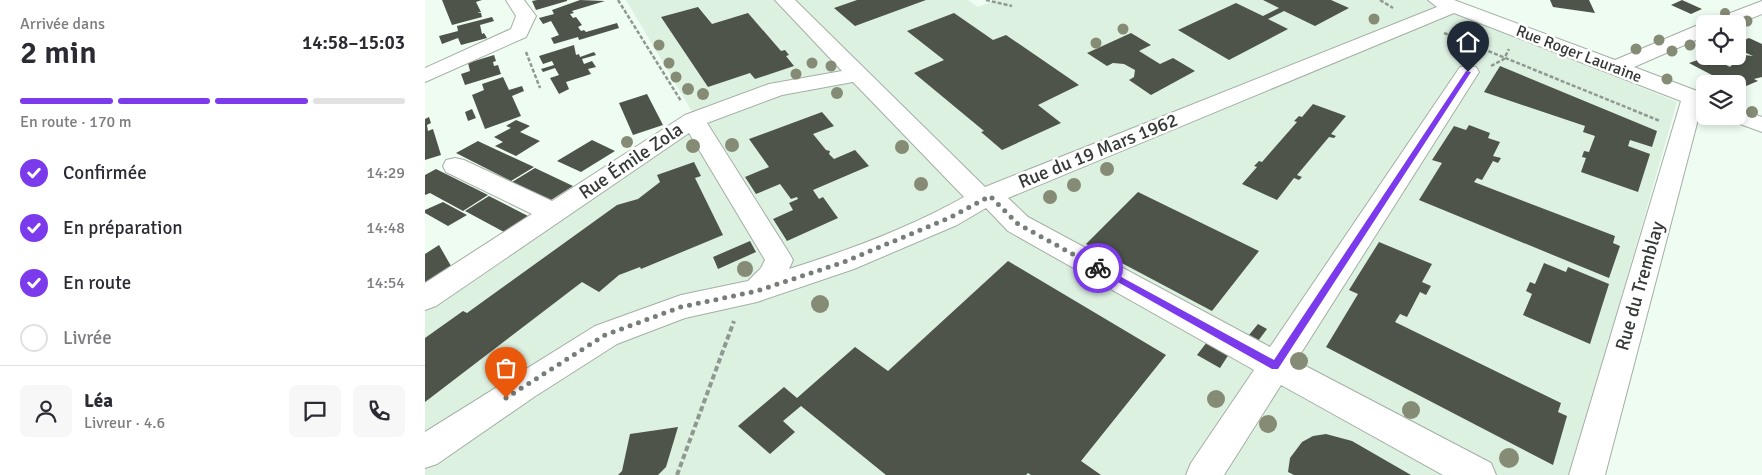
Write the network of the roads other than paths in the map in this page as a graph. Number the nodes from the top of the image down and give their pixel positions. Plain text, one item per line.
1 (515, 0) edge
2 (784, 0) edge
3 (1445, 3) edge
4 (1762, 7) edge
5 (1742, 15) edge
6 (1696, 33) edge
7 (1617, 67) junction
8 (1468, 72) road end
9 (859, 75) junction
10 (425, 76) edge
11 (1696, 99) edge
12 (1696, 106) edge
13 (1746, 118) edge
14 (693, 120) junction
15 (1762, 124) edge
16 (455, 166) dead end
17 (985, 198) junction
18 (553, 213) junction
19 (757, 291) junction
20 (425, 298) edge
21 (1275, 366) junction
22 (425, 452) edge
23 (1205, 475) edge
24 (1478, 475) edge
25 (1587, 475) edge

1 - 10 street
2 - 9 street
3 - 7 street, Rue Roger Lauraine
3 - 17 street, Rue du 19 Mars 1962
4 - 5 street
6 - 7 street
7 - 11 street, Rue Roger Lauraine
8 - 21 street
9 - 14 street, Rue Émile Zola
9 - 17 street
12 - 25 street, Rue du Tremblay
13 - 15 street
14 - 18 street, Rue Émile Zola
14 - 19 street
16 - 18 street
17 - 19 street, Rue du 19 Mars 1962
17 - 21 street
18 - 20 street, Rue Émile Zola
19 - 22 street, Rue du 19 Mars 1962
21 - 23 street
21 - 24 street

